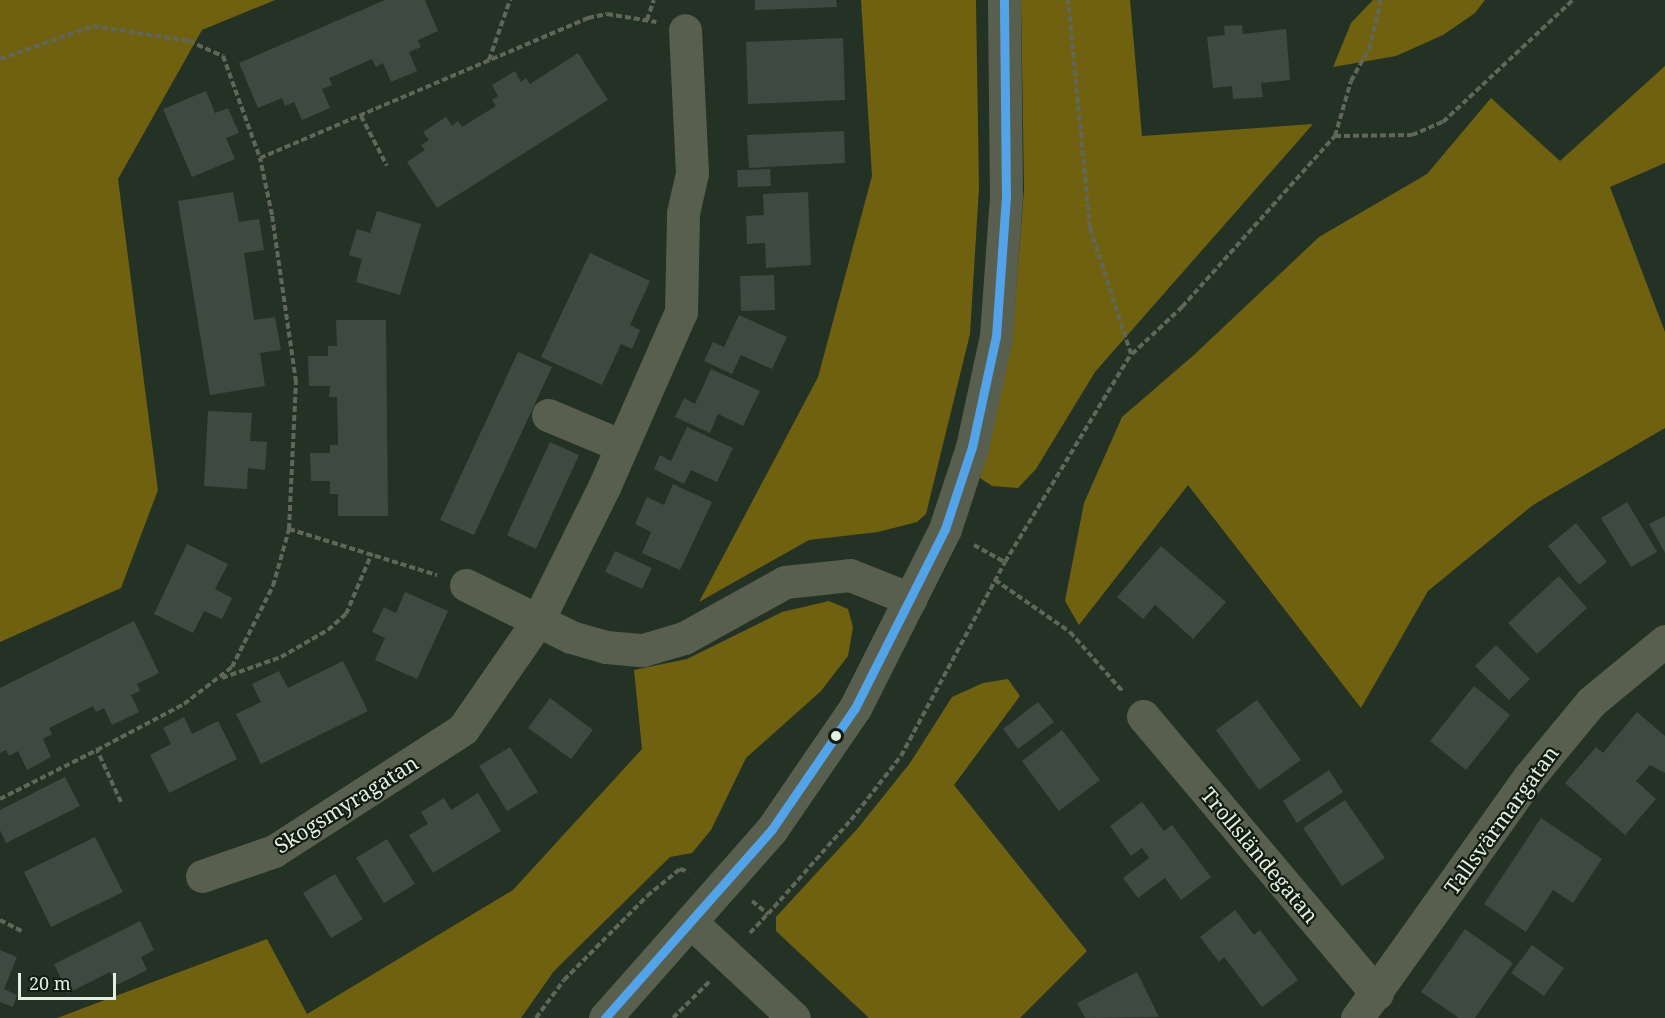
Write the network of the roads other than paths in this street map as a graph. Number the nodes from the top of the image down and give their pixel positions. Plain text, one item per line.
1 (1004, 0) edge
2 (686, 35) road end
3 (548, 416) dead end
4 (622, 446) junction
5 (466, 585) road end
6 (910, 599) junction
7 (537, 622) junction
8 (1665, 641) edge
9 (1143, 716) road end
10 (202, 876) dead end
11 (692, 923) junction
12 (1367, 1006) edge
13 (605, 1018) edge
14 (794, 1018) edge

1 - 6 street
2 - 4 street, Skogsmyragatan
3 - 4 street
4 - 7 street, Skogsmyragatan
5 - 7 street
6 - 7 street
6 - 11 street
7 - 10 street, Skogsmyragatan
8 - 12 street, Tallsvärmargatan
9 - 12 street, Trollsländegatan
11 - 13 street
11 - 14 street

